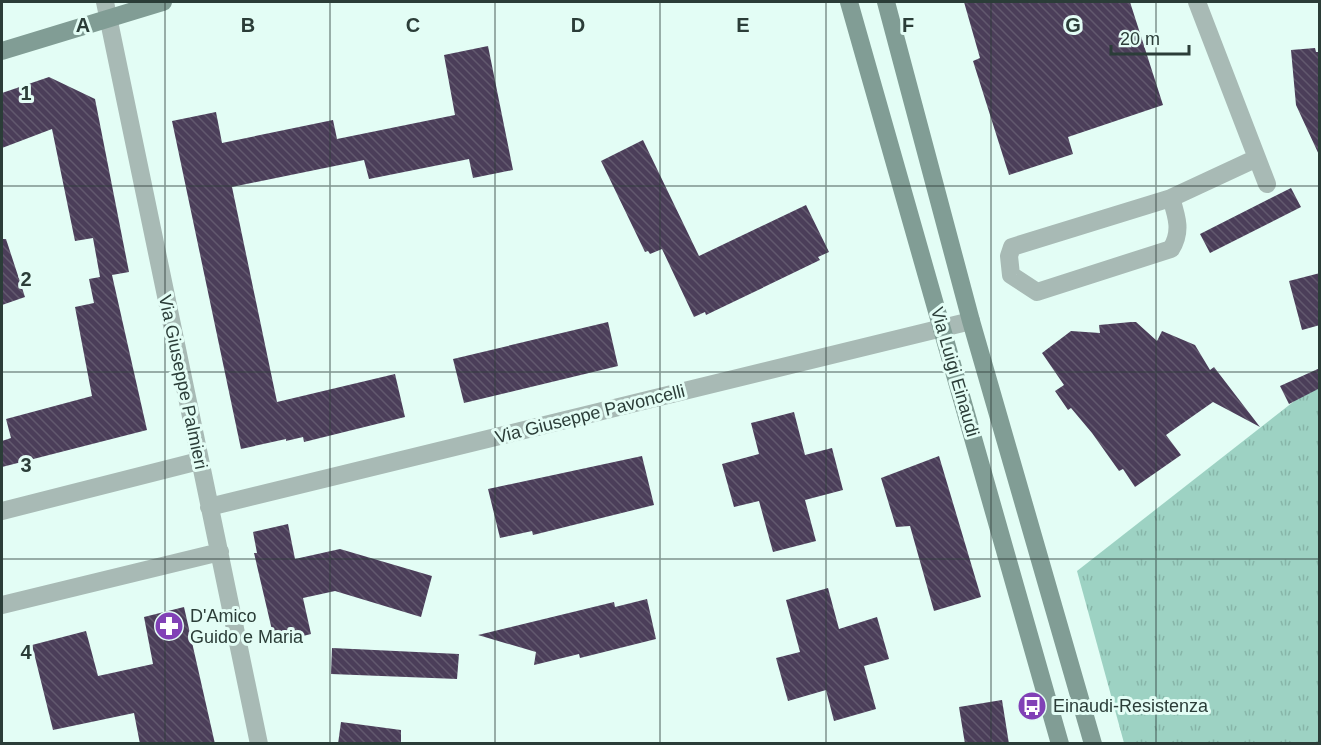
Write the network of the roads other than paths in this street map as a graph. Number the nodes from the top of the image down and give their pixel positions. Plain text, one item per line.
1 (105, 2) edge
2 (164, 2) edge
3 (849, 2) edge
4 (885, 2) edge
5 (1197, 2) edge
6 (107, 20) junction
7 (2, 51) edge
8 (1257, 158) junction
9 (1267, 184) dead end
10 (1171, 198) junction
11 (971, 321) junction
12 (942, 328) junction
13 (199, 461) junction
14 (209, 507) junction
15 (2, 511) edge
16 (220, 552) junction
17 (2, 605) edge
18 (259, 744) edge
19 (1060, 744) edge
20 (1093, 744) edge

1 - 6 street, Via Giuseppe Palmieri
2 - 6 main road
3 - 12 main road, Via Luigi Einaudi
4 - 11 main road, Via Luigi Einaudi
5 - 8 street
6 - 7 main road
6 - 13 street, Via Giuseppe Palmieri
8 - 9 street
8 - 10 street
10 - 10 street
11 - 12 street, Via Giuseppe Pavoncelli
11 - 20 main road, Via Luigi Einaudi
12 - 14 street, Via Giuseppe Pavoncelli
12 - 19 main road, Via Luigi Einaudi
13 - 14 street, Via Giuseppe Palmieri
13 - 15 street
14 - 16 street, Via Giuseppe Palmieri
16 - 17 street
16 - 18 street, Via Giuseppe Palmieri

